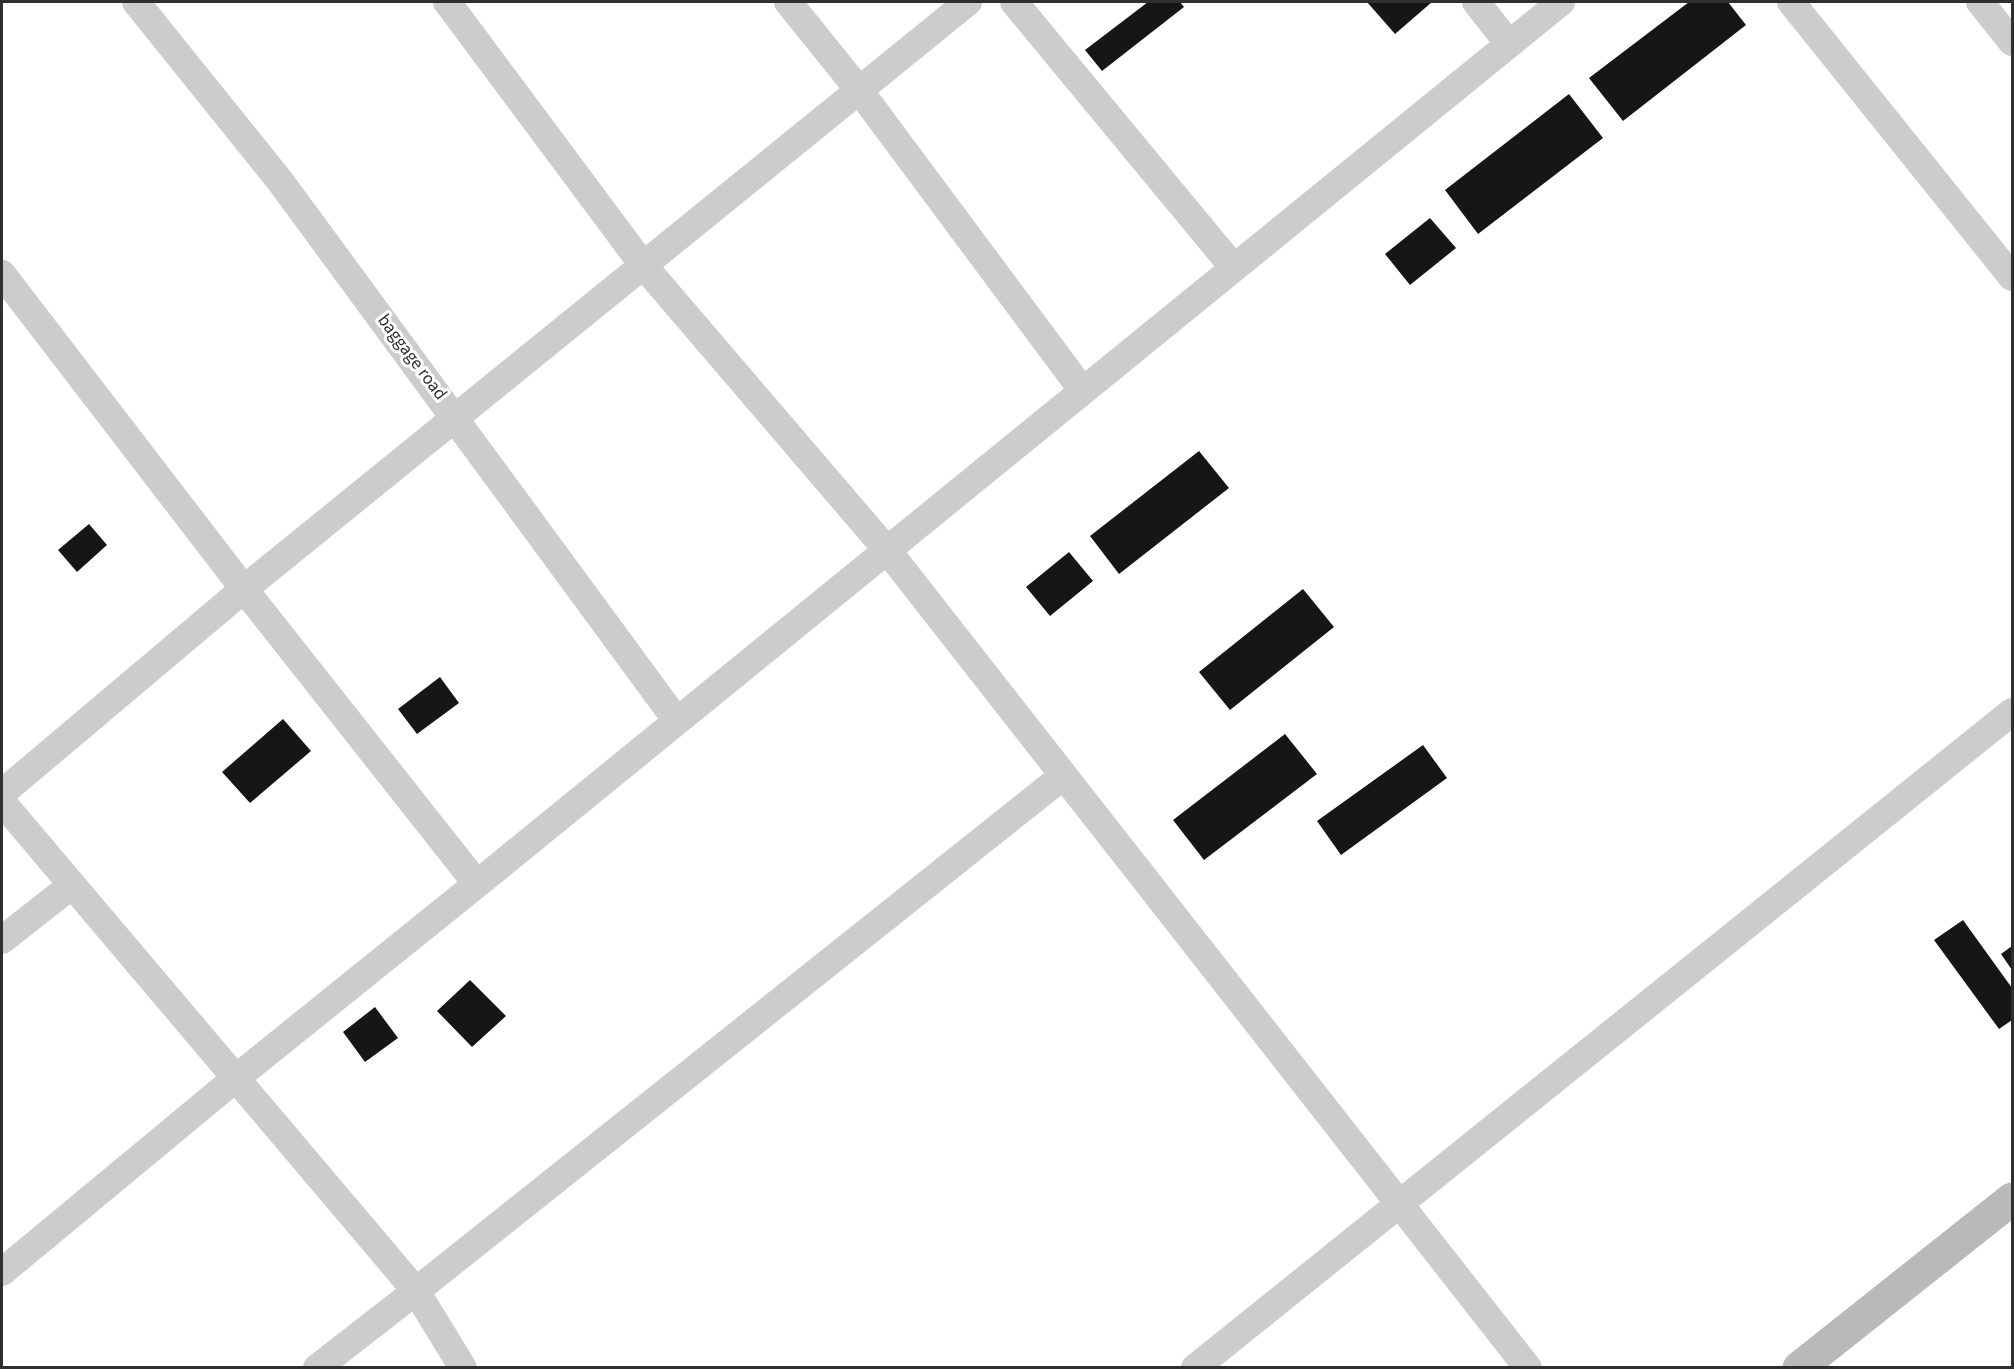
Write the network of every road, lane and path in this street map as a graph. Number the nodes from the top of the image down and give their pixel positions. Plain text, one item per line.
1 (136, 2) edge
2 (447, 2) edge
3 (788, 2) edge
4 (968, 2) edge
5 (1014, 2) edge
6 (1476, 2) edge
7 (1561, 2) edge
8 (1791, 2) edge
9 (1980, 2) edge
10 (2013, 42) edge
11 (1509, 44) junction
12 (859, 90) junction
13 (643, 265) junction
14 (1234, 268) junction
15 (2, 274) edge
16 (2013, 277) edge
17 (1083, 391) junction
18 (456, 418) junction
19 (887, 550) junction
20 (244, 589) junction
21 (2013, 712) edge
22 (677, 721) junction
23 (1063, 776) junction
24 (2, 793) edge
25 (2, 802) edge
26 (477, 884) junction
27 (72, 885) junction
28 (2, 940) edge
29 (236, 1078) junction
30 (2013, 1199) edge
31 (1399, 1204) junction
32 (2, 1272) edge
33 (416, 1291) junction
34 (317, 1368) edge
35 (463, 1368) edge
36 (1195, 1368) edge
37 (1528, 1368) edge
38 (1799, 1368) edge

1 - 18 street, baggage road
2 - 13 street
3 - 12 street
4 - 12 street
5 - 14 street
6 - 11 street
7 - 11 street
8 - 16 street
9 - 10 street
11 - 14 street
12 - 13 street
12 - 17 street
13 - 18 street
13 - 19 street
14 - 17 street
15 - 20 street
17 - 19 street
18 - 20 street
18 - 22 street, baggage road
19 - 22 street
19 - 23 street
20 - 24 street
20 - 26 street
21 - 31 street
22 - 26 street
23 - 31 street
23 - 33 street
25 - 27 street
26 - 29 street
27 - 28 street
27 - 29 street
29 - 32 street
29 - 33 street
30 - 38 street
31 - 36 street
31 - 37 street
33 - 34 street
33 - 35 street

